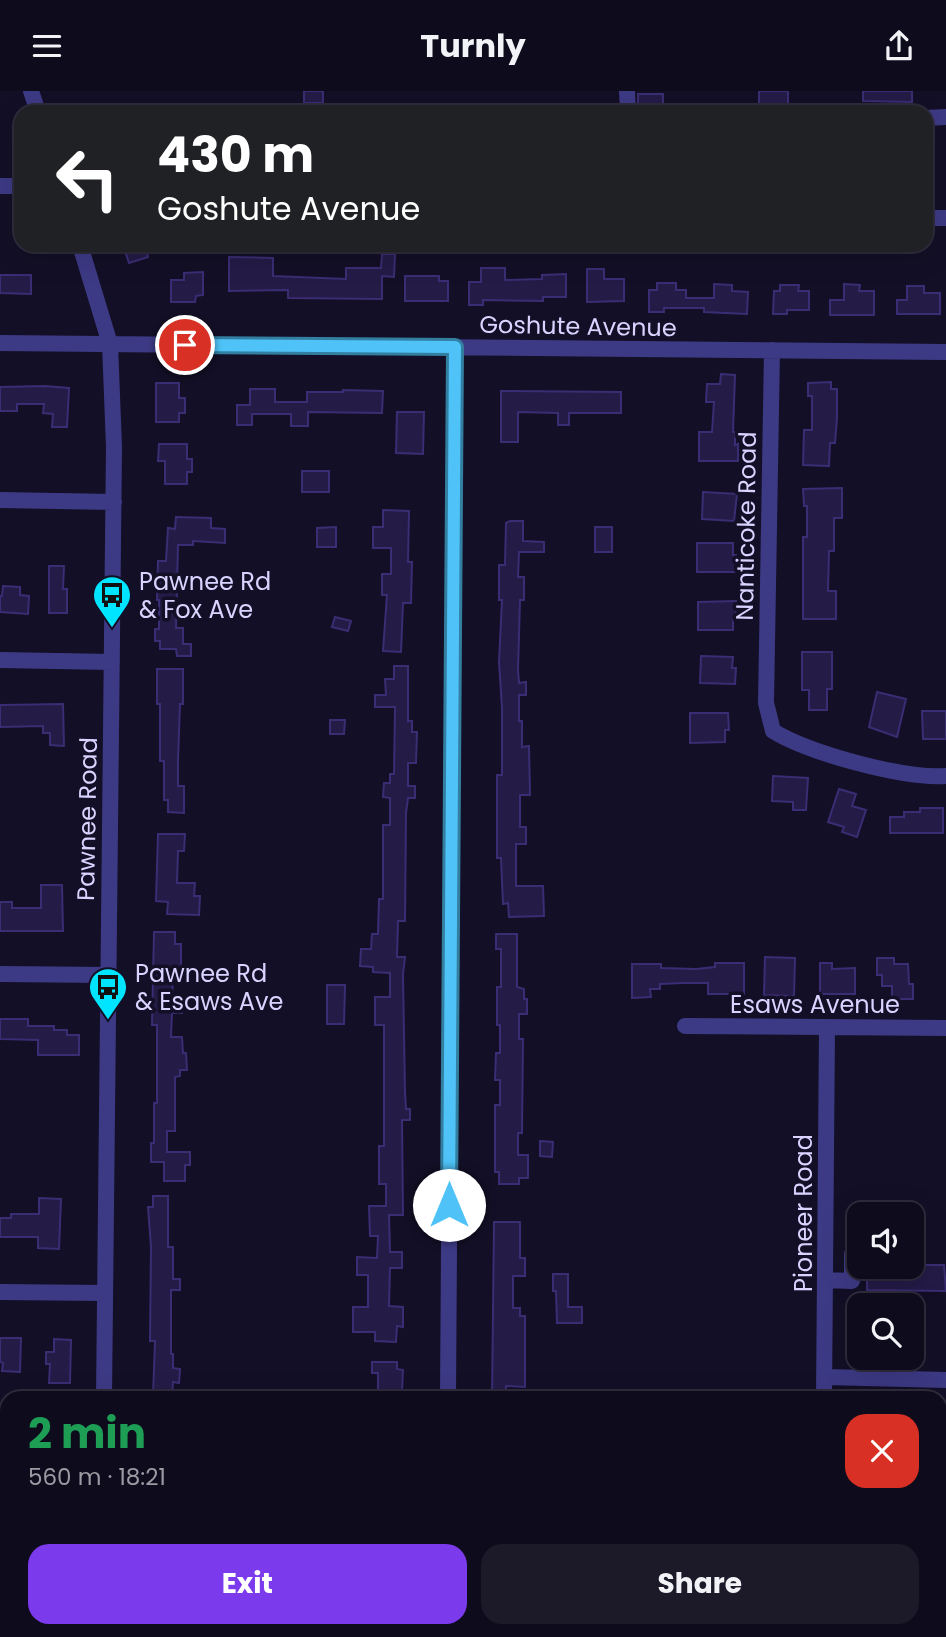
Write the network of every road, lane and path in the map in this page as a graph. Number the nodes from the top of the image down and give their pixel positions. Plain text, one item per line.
1 (82, 252) edge
2 (0, 343) edge
3 (110, 344) junction
4 (455, 347) junction
5 (772, 350) junction
6 (946, 352) edge
7 (0, 501) edge
8 (114, 502) junction
9 (0, 660) edge
10 (112, 661) junction
11 (946, 776) edge
12 (0, 974) edge
13 (108, 975) junction
14 (685, 1026) dead end
15 (827, 1027) junction
16 (946, 1028) edge
17 (825, 1253) junction
18 (847, 1254) edge
19 (852, 1279) edge
20 (825, 1280) junction
21 (0, 1292) edge
22 (105, 1293) junction
23 (825, 1377) junction
24 (946, 1380) edge
25 (104, 1391) edge
26 (448, 1391) edge
27 (824, 1391) edge

1 - 3 street, Pawnee Road
2 - 3 street, Goshute Avenue
3 - 4 street, Goshute Avenue
3 - 8 street, Pawnee Road
4 - 5 street, Goshute Avenue
4 - 26 street
5 - 6 street, Goshute Avenue
5 - 11 street, Nanticoke Road
7 - 8 street
8 - 10 street, Pawnee Road
9 - 10 street
10 - 13 street, Pawnee Road
12 - 13 street
13 - 22 street, Pawnee Road
14 - 15 street, Esaws Avenue
15 - 16 street, Esaws Avenue
15 - 17 street, Pioneer Road
17 - 18 street
17 - 20 street, Pioneer Road
19 - 20 street
20 - 23 street, Pioneer Road
21 - 22 street
22 - 25 street, Pawnee Road
23 - 24 street
23 - 27 street, Pioneer Road

